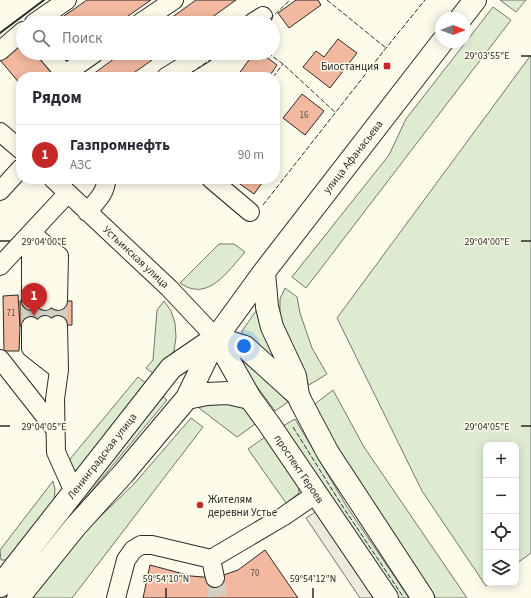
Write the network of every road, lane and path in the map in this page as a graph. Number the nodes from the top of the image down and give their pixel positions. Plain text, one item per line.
1 (67, 0) edge
2 (174, 0) edge
3 (475, 0) edge
4 (466, 12) edge
5 (44, 16) edge
6 (150, 16) edge
7 (16, 37) edge
8 (437, 48) edge
9 (0, 51) edge
10 (53, 60) edge
11 (85, 60) edge
12 (193, 60) edge
13 (63, 72) edge
14 (68, 72) edge
15 (174, 72) edge
16 (0, 132) edge
17 (16, 146) edge
18 (16, 173) edge
19 (58, 184) edge
20 (106, 184) edge
21 (217, 184) edge
22 (0, 191) edge
23 (68, 193) junction
24 (87, 212) junction
25 (250, 212) dead end
26 (31, 233) junction
27 (0, 266) edge
28 (264, 272) junction
29 (216, 338) junction
30 (0, 359) edge
31 (52, 365) junction
32 (298, 396) junction
33 (187, 398) junction
34 (250, 398) junction
35 (55, 428) junction
36 (74, 492) junction
37 (316, 494) junction
38 (211, 559) junction
39 (3, 576) edge
40 (215, 578) tunnel mouth
41 (18, 598) edge
42 (116, 598) edge
43 (387, 598) edge
44 (423, 598) edge

1 - 5 street
2 - 6 street
3 - 4 main road
7 - 9 street
8 - 28 main road, улица Афанасьева
10 - 13 street
11 - 14 street
12 - 15 street
16 - 17 street
18 - 22 street
19 - 23 street, Устьинская улица
20 - 24 street
21 - 25 street
23 - 24 street, Устьинская улица
23 - 26 street
24 - 29 street, Устьинская улица
26 - 26 street
26 - 27 street
28 - 29 main road, Ленинградская улица
28 - 32 main road
29 - 32 main road
29 - 33 main road, Ленинградская улица
29 - 34 main road, проспект Героев
29 - 36 main road, Ленинградская улица
30 - 35 street
31 - 31 street
31 - 35 street
32 - 44 main road
33 - 34 main road
33 - 41 main road, Ленинградская улица
34 - 37 main road, проспект Героев
35 - 36 street
36 - 39 main road, Ленинградская улица
37 - 38 street
37 - 43 main road, проспект Героев
38 - 40 street
38 - 42 street

